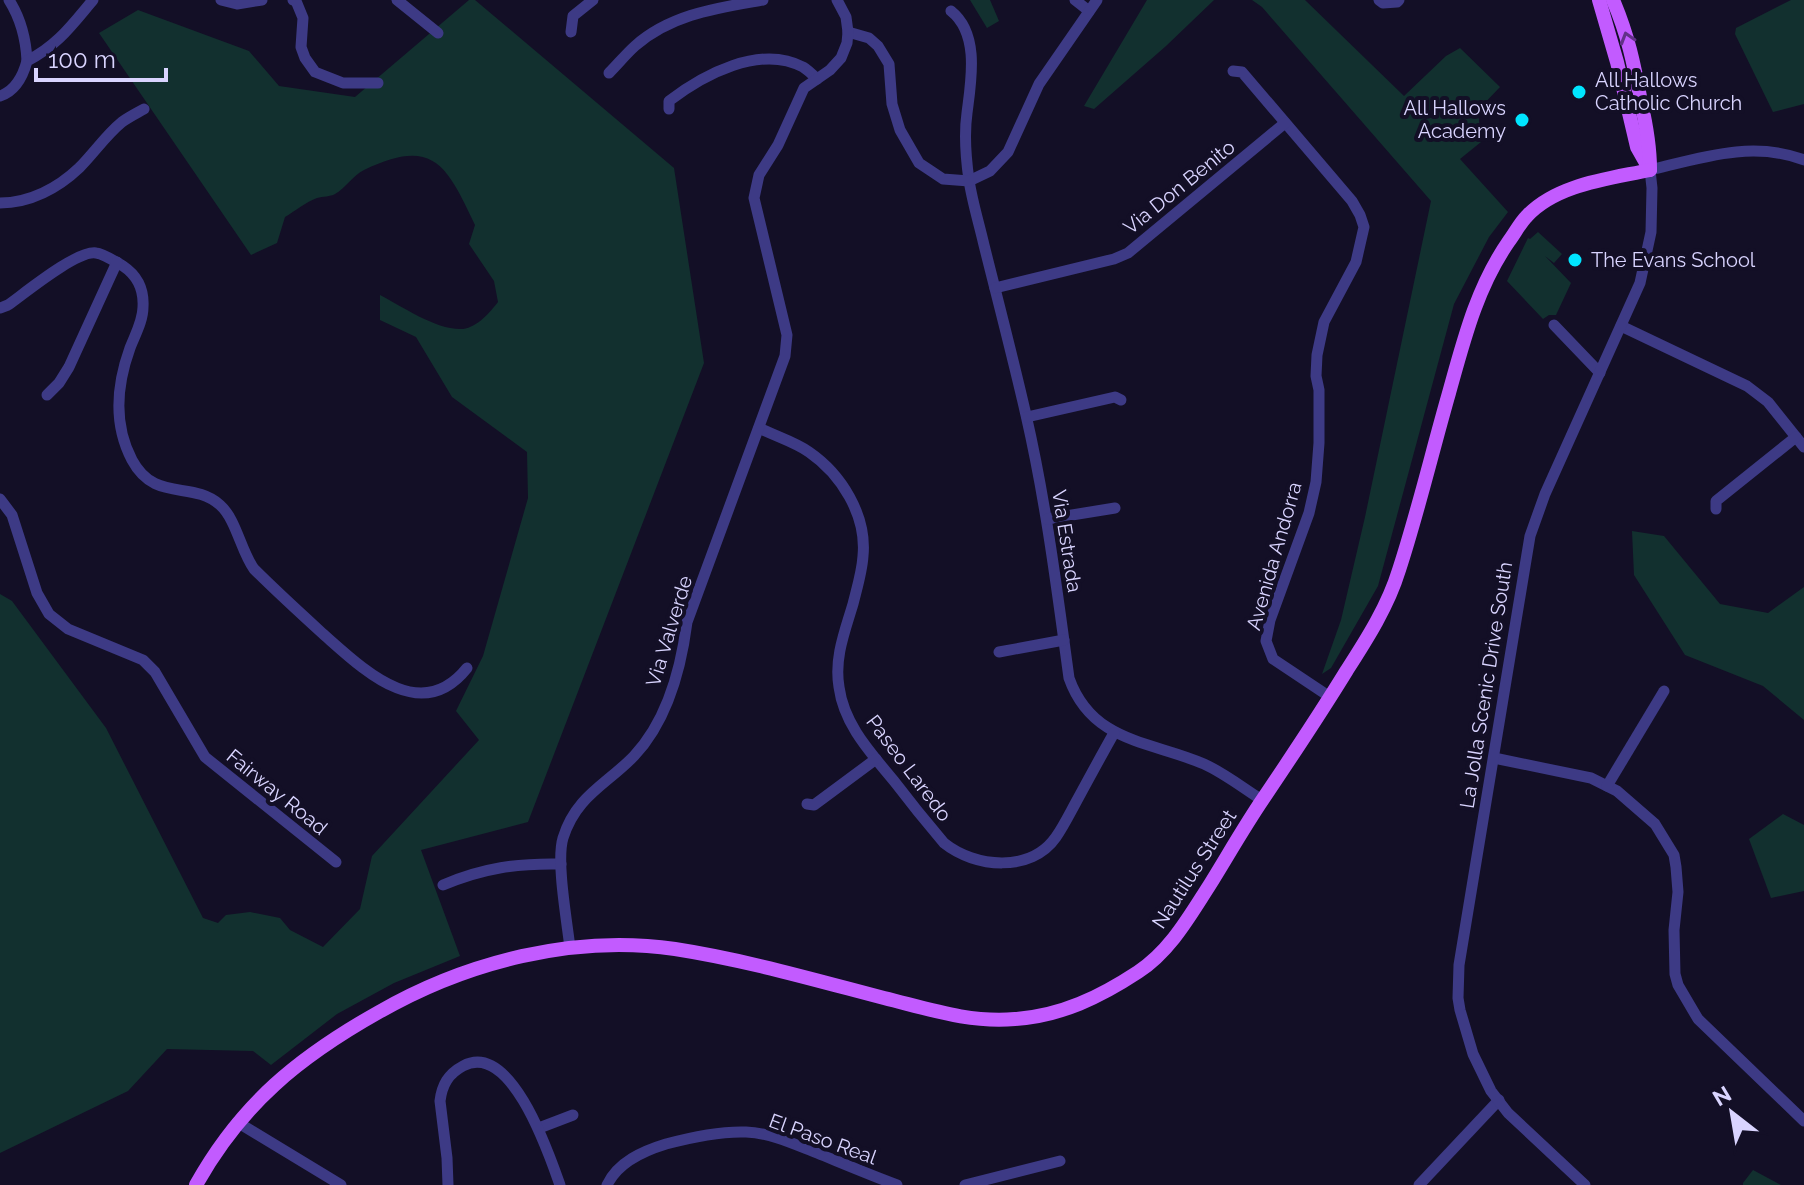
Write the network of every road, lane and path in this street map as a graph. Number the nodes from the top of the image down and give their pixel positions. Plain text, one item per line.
1 (9, 0) edge
2 (93, 0) edge
3 (221, 0) edge
4 (262, 0) edge
5 (293, 0) edge
6 (397, 0) edge
7 (593, 0) edge
8 (763, 0) edge
9 (837, 0) edge
10 (1075, 0) edge
11 (1097, 0) edge
12 (1379, 0) edge
13 (1399, 0) edge
14 (1599, 0) edge
15 (1613, 0) edge
16 (951, 11) dead end
17 (1089, 11) junction
18 (571, 32) dead end
19 (848, 32) junction
20 (438, 33) dead end
21 (27, 61) junction
22 (1233, 71) dead end
23 (609, 73) dead end
24 (817, 79) junction
25 (378, 83) dead end
26 (0, 96) edge
27 (144, 109) dead end
28 (669, 109) dead end
29 (1285, 123) junction
30 (1804, 160) edge
31 (1650, 170) junction
32 (969, 181) junction
33 (0, 203) edge
34 (117, 262) junction
35 (995, 288) junction
36 (0, 308) edge
37 (1554, 325) dead end
38 (1621, 326) junction
39 (1600, 373) junction
40 (47, 395) dead end
41 (1121, 400) dead end
42 (1027, 417) junction
43 (759, 428) junction
44 (1800, 442) edge
45 (0, 499) edge
46 (1115, 508) dead end
47 (1716, 509) dead end
48 (1047, 519) junction
49 (1064, 640) junction
50 (999, 652) dead end
51 (467, 668) dead end
52 (1664, 691) dead end
53 (1330, 697) junction
54 (1114, 733) junction
55 (1494, 758) junction
56 (876, 759) junction
57 (1607, 786) junction
58 (1262, 800) junction
59 (807, 804) dead end
60 (336, 862) dead end
61 (561, 864) junction
62 (443, 885) dead end
63 (570, 948) junction
64 (1499, 1100) junction
65 (573, 1115) dead end
66 (1804, 1121) edge
67 (237, 1122) junction
68 (539, 1128) junction
69 (1060, 1161) dead end
70 (196, 1185) edge
71 (341, 1185) edge
72 (448, 1185) edge
73 (560, 1185) edge
74 (607, 1185) edge
75 (897, 1185) edge
76 (965, 1185) edge
77 (1419, 1185) edge
78 (1585, 1185) edge

1 - 21 street
2 - 21 street
3 - 4 street
5 - 25 street
6 - 20 street
7 - 18 street
8 - 23 street
9 - 19 street
10 - 17 street
11 - 17 street
12 - 13 street
14 - 31 main road, La Jolla Scenic Drive South
31 -> 15 main road, La Jolla Scenic Drive South
16 - 32 street, Via Estrada
17 - 32 street
19 - 24 street, Via Valverde
19 - 32 street
21 - 26 street
22 - 29 street, Avenida Andorra
24 - 28 street
24 - 43 street, Via Valverde
27 - 33 street
29 - 35 street, Via Don Benito
29 - 53 street, Avenida Andorra
30 - 31 street
31 - 38 street, La Jolla Scenic Drive South
31 - 53 main road, Nautilus Street
32 - 35 street, Via Estrada
34 - 36 street
34 - 40 street
34 - 51 street
35 - 42 street, Via Estrada
37 - 39 street
38 - 39 street, La Jolla Scenic Drive South
38 - 44 street
39 - 55 street, La Jolla Scenic Drive South
41 - 42 street
42 - 48 street, Via Estrada
43 - 56 street, Paseo Laredo
43 - 61 street, Via Valverde
44 - 47 street
45 - 60 street, Fairway Road
46 - 48 street
48 - 49 street, Via Estrada
49 - 50 street
49 - 54 street, Via Estrada
52 - 57 street
53 - 58 main road, Nautilus Street
54 - 56 street, Paseo Laredo
54 - 58 street, Via Estrada
55 - 57 street
55 - 64 street, La Jolla Scenic Drive South
56 - 59 street
57 - 66 street
58 - 63 main road, Nautilus Street
61 - 62 street
61 - 63 street, Via Valverde
63 - 67 main road, Nautilus Street
64 - 77 street
64 - 78 street, La Jolla Scenic Drive South
65 - 68 street
67 - 70 main road, Nautilus Street
67 - 71 street
68 - 72 street
68 - 73 street
69 - 76 street
74 - 75 street, El Paso Real

